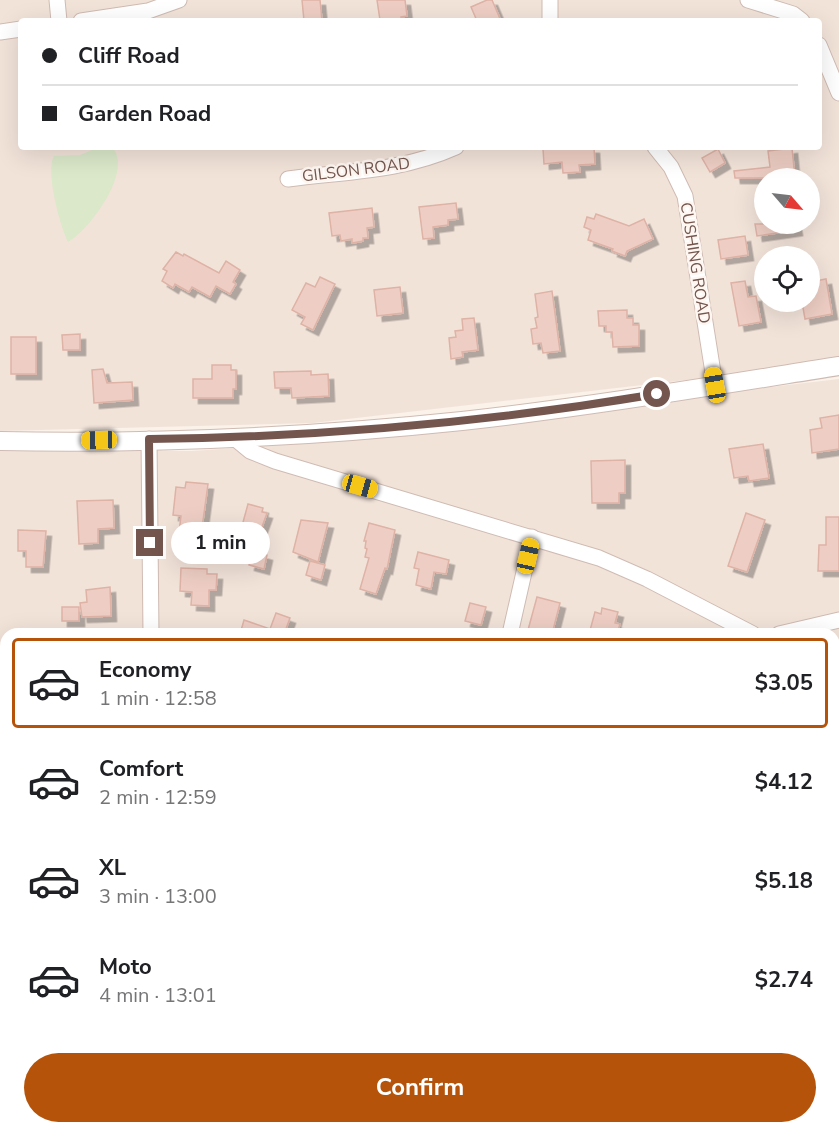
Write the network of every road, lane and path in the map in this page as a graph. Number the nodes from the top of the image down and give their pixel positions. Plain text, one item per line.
1 (57, 0) edge
2 (179, 0) edge
3 (550, 0) edge
4 (748, 0) edge
5 (59, 18) edge
6 (101, 18) edge
7 (550, 18) edge
8 (798, 18) edge
9 (18, 29) edge
10 (0, 32) edge
11 (822, 52) edge
12 (839, 93) edge
13 (449, 150) edge
14 (657, 150) edge
15 (288, 179) dead end
16 (839, 366) edge
17 (715, 385) junction
18 (233, 437) junction
19 (149, 439) junction
20 (0, 441) edge
21 (532, 537) junction
22 (839, 620) edge
23 (150, 628) edge
24 (511, 628) edge
25 (741, 628) edge
26 (805, 628) edge

1 - 5 street
2 - 6 street
3 - 7 street
4 - 8 street
9 - 10 street
11 - 12 street
13 - 15 street, GILSON ROAD
14 - 17 street, CUSHING ROAD
16 - 17 street
17 - 18 street
18 - 19 street
18 - 21 street
19 - 20 street
19 - 23 street
21 - 24 street
21 - 25 street
22 - 26 street

